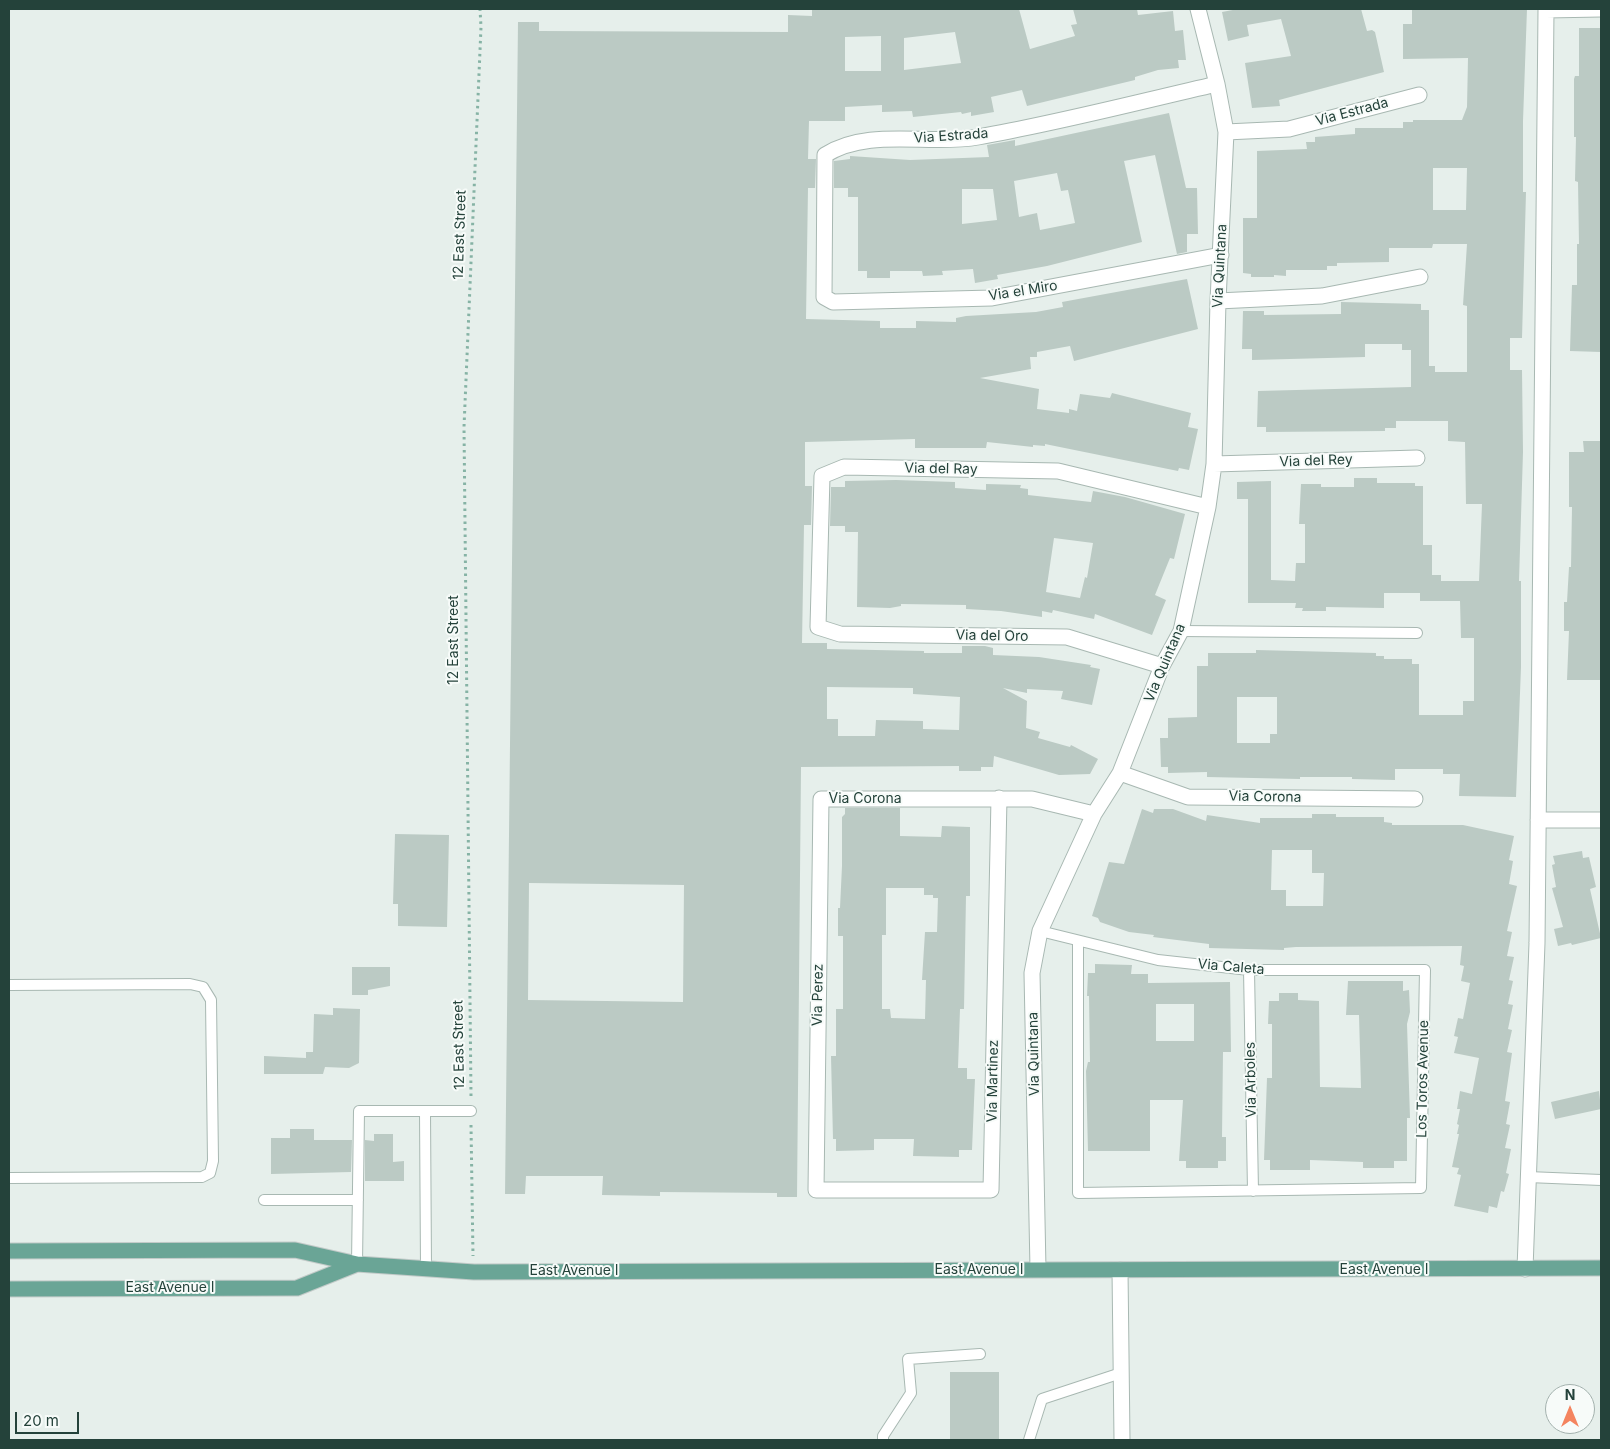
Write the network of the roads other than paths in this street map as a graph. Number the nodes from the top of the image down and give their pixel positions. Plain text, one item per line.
1 (1198, 9) edge
2 (1601, 9) edge
3 (1217, 84) junction
4 (1419, 95) dead end
5 (1226, 132) junction
6 (1221, 255) junction
7 (1420, 277) dead end
8 (824, 297) joint
9 (1218, 301) junction
10 (1417, 458) dead end
11 (1214, 464) junction
12 (1208, 507) junction
13 (818, 627) joint
14 (1181, 631) junction
15 (1417, 633) dead end
16 (1162, 666) junction
17 (1120, 773) junction
18 (999, 798) junction
19 (820, 799) joint
20 (1415, 799) dead end
21 (1094, 814) junction
22 (1538, 820) junction
23 (1601, 820) edge
24 (1040, 931) junction
25 (1078, 941) junction
26 (1249, 970) junction
27 (1425, 970) joint
28 (9, 985) edge
29 (425, 1111) junction
30 (471, 1111) road end
31 (1528, 1177) junction
32 (9, 1178) edge
33 (1601, 1180) edge
34 (816, 1190) joint
35 (1253, 1191) junction
36 (264, 1200) dead end
37 (358, 1200) junction
38 (9, 1251) edge
39 (357, 1264) junction
40 (426, 1268) junction
41 (1601, 1268) edge
42 (1525, 1269) junction
43 (1038, 1270) junction
44 (1120, 1270) junction
45 (9, 1289) edge
46 (980, 1354) dead end
47 (1121, 1373) junction
48 (883, 1440) edge
49 (1029, 1440) edge
50 (1122, 1440) edge

1 - 3 street, Via Quintana
2 - 22 street
3 - 5 street, Via Quintana
3 - 8 street, Via Estrada
4 - 5 street, Via Estrada
5 - 6 street, Via Quintana
6 - 8 street, Via el Miro
6 - 9 street, Via Quintana
7 - 9 street
9 - 11 street, Via Quintana
10 - 11 street, Via del Rey
11 - 12 street, Via Quintana
12 - 13 street, Via del Ray
12 - 14 street, Via Quintana
13 - 16 street, Via del Oro
14 - 15 lane
14 - 16 street, Via Quintana
16 - 17 street, Via Quintana
17 - 20 street, Via Corona
17 - 21 street, Via Quintana
18 - 19 street, Via Corona
18 - 21 street, Via Corona
18 - 34 street, Via Martinez
19 - 34 street, Via Perez
21 - 24 street, Via Quintana
22 - 23 street
22 - 31 street
24 - 25 lane, Via Caleta
24 - 43 street, Via Quintana
25 - 26 lane, Via Caleta
25 - 35 lane
26 - 27 lane, Via Caleta
26 - 35 lane, Via Arboles
27 - 35 lane, Los Toros Avenue
28 - 32 lane
29 - 30 lane
29 - 37 lane
29 - 40 lane
31 - 33 lane
31 - 42 street
36 - 37 lane
37 - 39 lane
38 - 39 main road, East Avenue I
39 - 40 main road, East Avenue I
39 - 45 main road, East Avenue I
40 - 43 main road, East Avenue I
41 - 42 main road, East Avenue I
42 - 44 main road, East Avenue I
43 - 44 main road, East Avenue I
44 - 47 street
46 - 48 lane
47 - 49 lane
47 - 50 street

